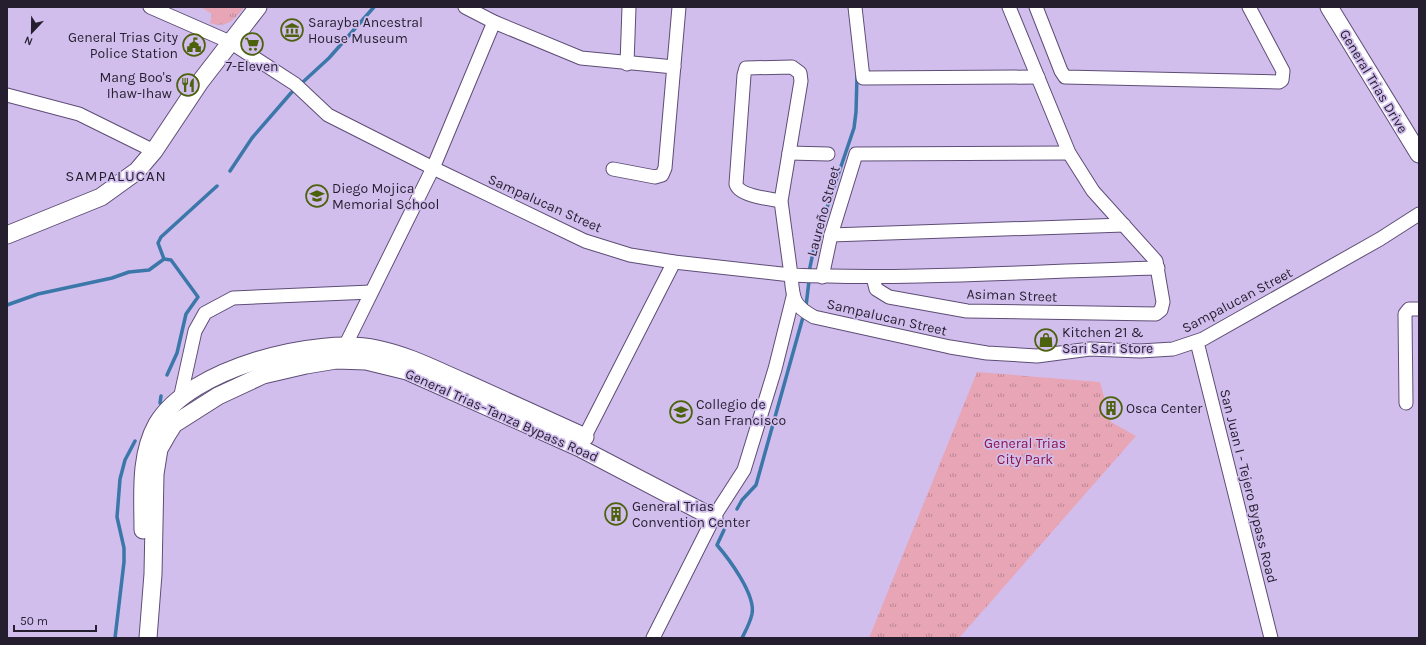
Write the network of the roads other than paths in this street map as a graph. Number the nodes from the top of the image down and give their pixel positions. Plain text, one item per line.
1 (150, 7) edge
2 (258, 7) edge
3 (465, 7) edge
4 (629, 7) edge
5 (679, 7) edge
6 (855, 7) edge
7 (1009, 7) edge
8 (1036, 7) edge
9 (1249, 7) edge
10 (1329, 7) edge
11 (494, 22) junction
12 (230, 42) junction
13 (627, 64) junction
14 (674, 67) junction
15 (1038, 77) junction
16 (7, 95) edge
17 (154, 151) junction
18 (789, 153) junction
19 (1069, 153) junction
20 (828, 154) dead end
21 (1419, 154) edge
22 (433, 168) junction
23 (613, 169) dead end
24 (781, 201) junction
25 (1419, 214) edge
26 (1124, 225) junction
27 (7, 235) edge
28 (831, 235) junction
29 (674, 262) junction
30 (1158, 268) junction
31 (791, 275) junction
32 (822, 277) junction
33 (873, 277) junction
34 (371, 292) junction
35 (793, 297) junction
36 (1419, 309) edge
37 (1197, 342) junction
38 (346, 344) junction
39 (180, 399) junction
40 (1406, 403) dead end
41 (582, 442) junction
42 (714, 518) junction
43 (136, 638) edge
44 (148, 638) edge
45 (653, 638) edge
46 (1271, 638) edge

1 - 12 street, Sampalucan Street
2 - 12 main road
3 - 11 street
4 - 13 street
5 - 14 street
6 - 15 street
7 - 15 street
8 - 9 street
10 - 21 main road, General Trias Drive
11 - 13 street
11 - 22 street
12 - 17 main road
12 - 22 street, Sampalucan Street
13 - 14 street
14 - 23 street
15 - 19 street
16 - 17 street
17 - 27 main road
18 - 20 street
18 - 24 street
18 - 24 street
19 - 26 street
19 - 28 street, Laureño Street
22 - 29 street, Sampalucan Street
22 - 34 street
24 - 31 street
25 - 37 street, Sampalucan Street
26 - 28 street
26 - 30 street
28 - 32 street, Laureño Street
29 - 31 street, Sampalucan Street
29 - 41 street
30 - 33 street, Sampalucan Street
30 - 33 street, Asiman Street
31 - 32 street, Sampalucan Street
31 - 35 street
32 - 33 street, Sampalucan Street
34 - 38 street
34 - 39 street
35 - 37 street, Sampalucan Street
35 - 42 street
36 - 40 street
37 - 46 street, San Juan I - Tejero Bypass Road
38 - 39 main road, General Trias–Tanza Bypass Road
38 - 41 main road, General Trias–Tanza Bypass Road
39 - 43 main road, General Trias–Tanza Bypass Road
41 - 42 main road, General Trias–Tanza Bypass Road
41 - 44 main road, General Trias–Tanza Bypass Road
42 - 45 street

